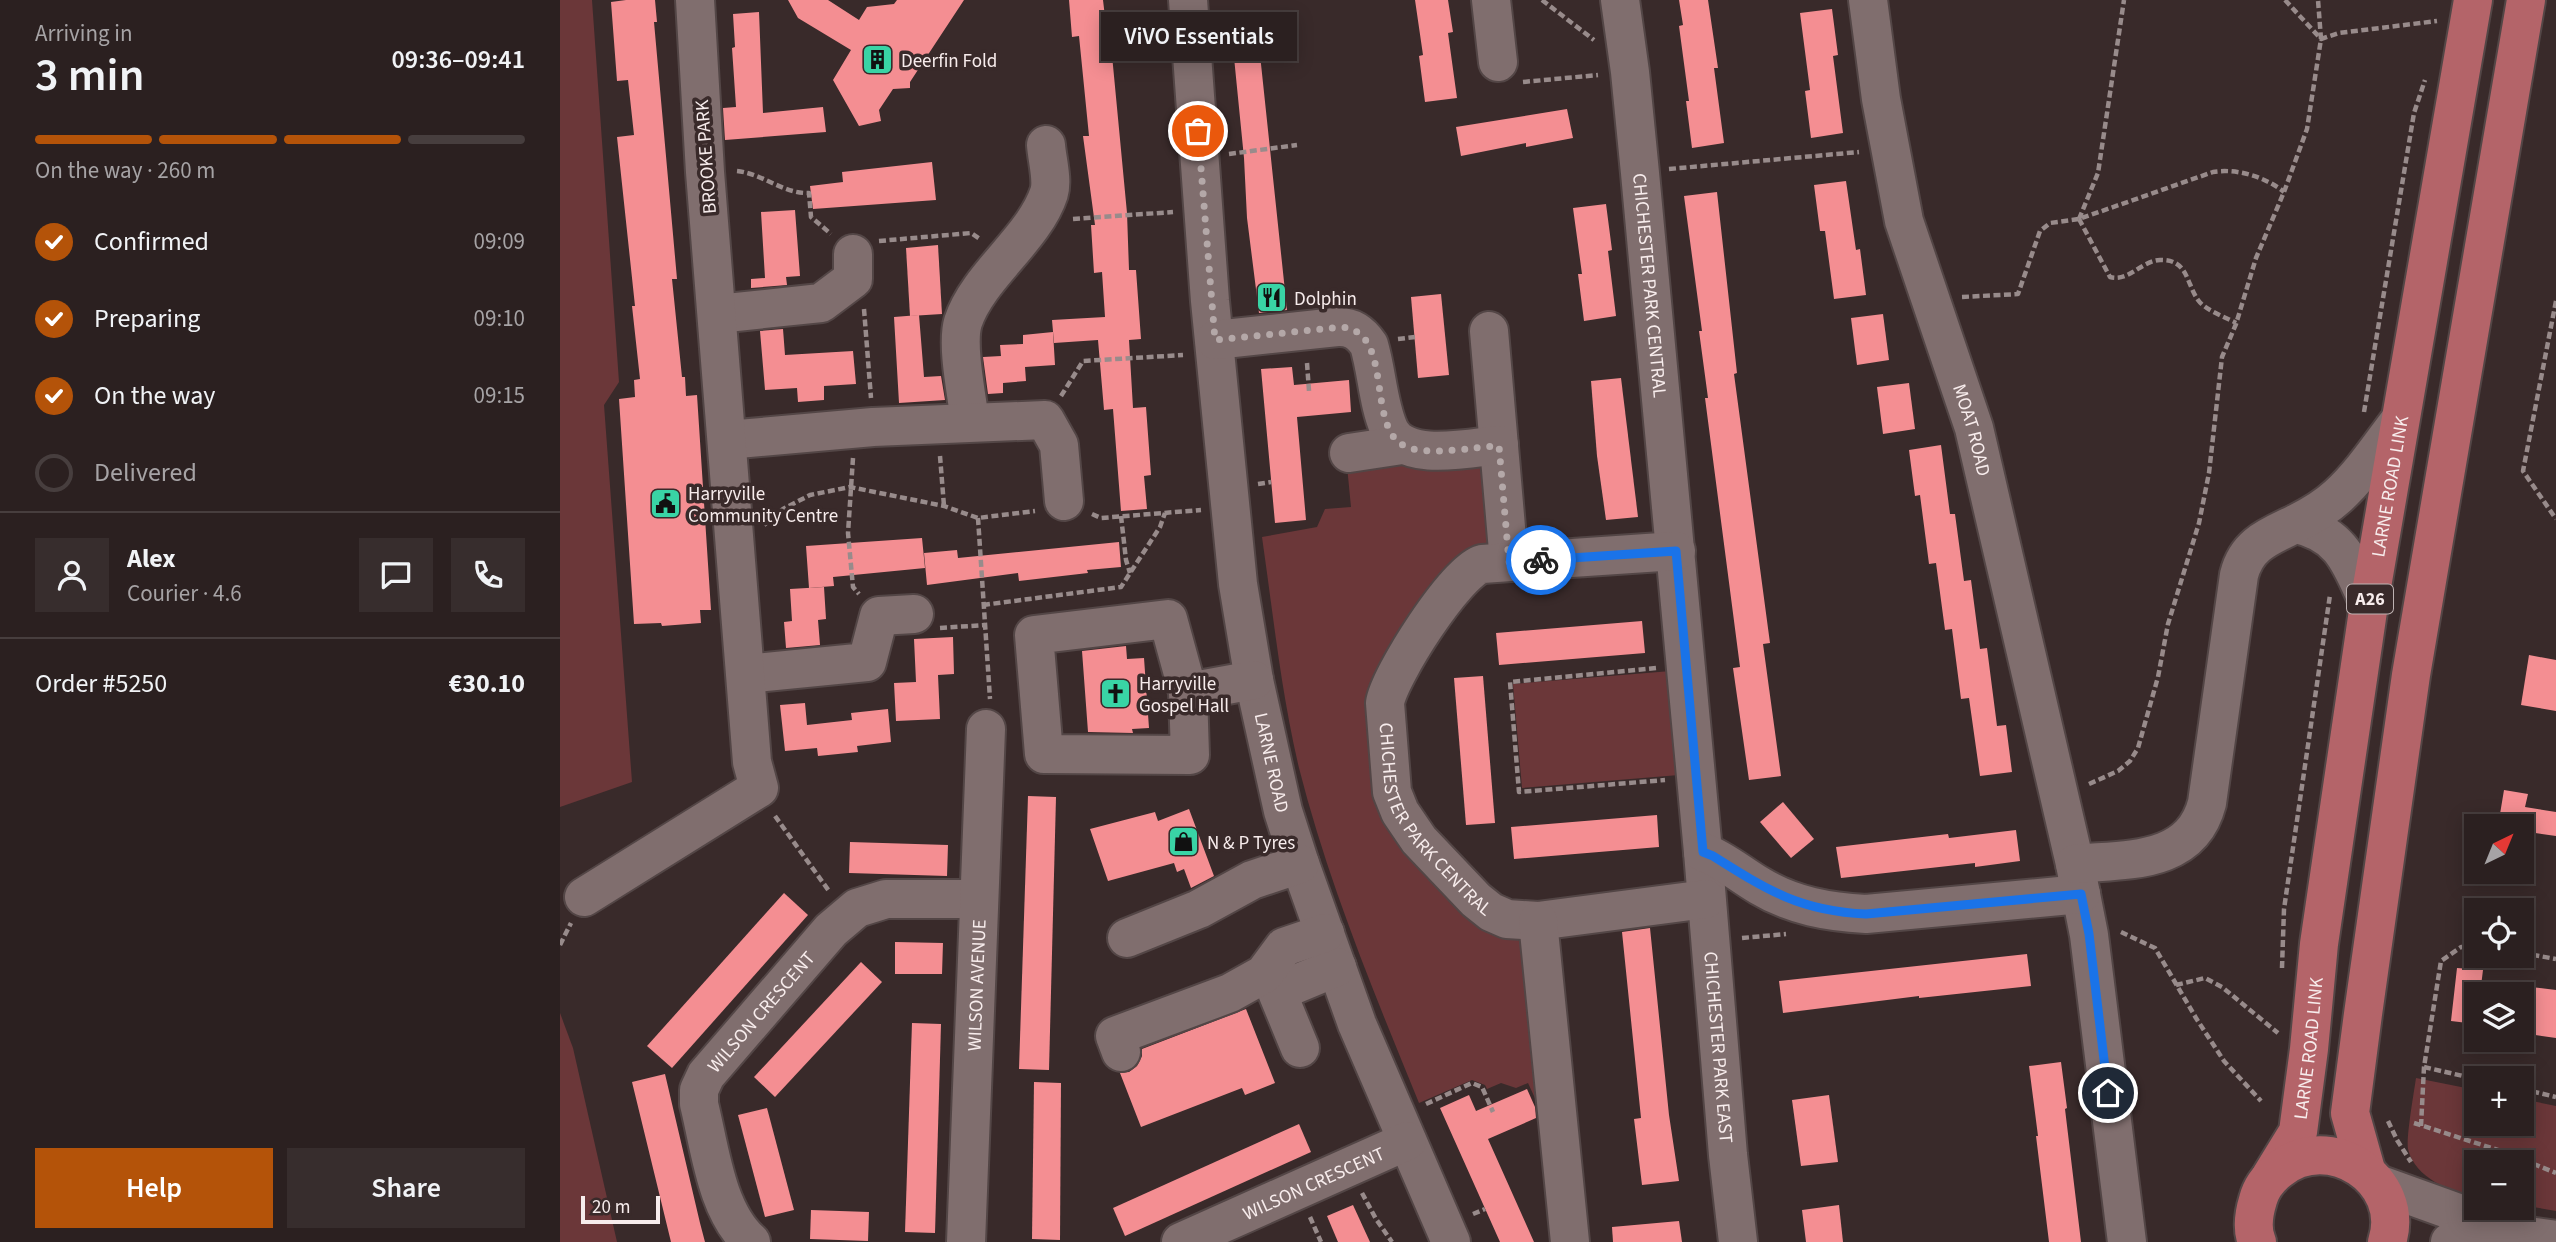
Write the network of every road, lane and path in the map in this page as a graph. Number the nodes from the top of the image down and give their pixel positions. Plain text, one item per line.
1 (695, 0) edge
2 (1188, 0) edge
3 (1491, 0) edge
4 (1542, 0) edge
5 (1868, 0) edge
6 (2124, 0) edge
7 (2285, 0) edge
8 (2318, 0) edge
9 (2462, 13) edge
10 (2523, 14) edge
11 (1618, 29) edge
12 (2320, 39) junction
13 (1505, 73) joint
14 (2426, 78) dead end
15 (1046, 145) dead end
16 (1297, 145) dead end
17 (1891, 149) junction
18 (1200, 157) junction
19 (1674, 168) dead end
20 (705, 172) junction
21 (2284, 192) junction
22 (1203, 210) junction
23 (2079, 219) junction
24 (1034, 221) junction
25 (1005, 259) junction
26 (853, 266) junction
27 (1930, 298) junction
28 (2556, 301) edge
29 (717, 314) junction
30 (2236, 324) junction
31 (1489, 331) dead end
32 (1415, 337) dead end
33 (1403, 338) dead end
34 (1215, 346) junction
35 (1045, 420) junction
36 (2400, 420) junction
37 (954, 423) junction
38 (2363, 423) dead end
39 (863, 428) junction
40 (727, 440) junction
41 (1402, 445) junction
42 (1499, 446) junction
43 (1349, 453) dead end
44 (850, 487) junction
45 (1064, 501) junction
46 (944, 506) junction
47 (1231, 507) junction
48 (1165, 513) junction
49 (1121, 516) junction
50 (978, 518) junction
51 (2556, 519) edge
52 (2296, 524) junction
53 (736, 540) junction
54 (1676, 551) junction
55 (1509, 562) junction
56 (1130, 573) junction
57 (2332, 583) dead end
58 (2369, 604) junction
59 (984, 605) junction
60 (896, 615) junction
61 (985, 625) junction
62 (1645, 669) dead end
63 (746, 674) junction
64 (1254, 680) junction
65 (1188, 692) junction
66 (986, 729) joint
67 (756, 770) junction
68 (1655, 781) dead end
69 (2057, 788) junction
70 (1703, 852) junction
71 (1300, 864) junction
72 (2078, 879) junction
73 (584, 897) dead end
74 (1706, 899) junction
75 (979, 900) junction
76 (846, 915) junction
77 (1538, 921) junction
78 (1787, 934) dead end
79 (2089, 934) junction
80 (1127, 938) dead end
81 (1709, 941) junction
82 (2464, 947) edge
83 (1331, 950) junction
84 (2534, 955) edge
85 (2556, 959) edge
86 (2282, 970) dead end
87 (2176, 985) junction
88 (2284, 1025) dead end
89 (1300, 1048) dead end
90 (1121, 1052) dead end
91 (2424, 1067) junction
92 (2464, 1076) edge
93 (2534, 1092) edge
94 (2556, 1097) edge
95 (2261, 1101) dead end
96 (1493, 1112) dead end
97 (2384, 1113) dead end
98 (2414, 1123) dead end
99 (2421, 1126) junction
100 (1402, 1129) junction
101 (2413, 1164) dead end
102 (1349, 1167) junction
103 (2556, 1173) edge
104 (2271, 1177) junction
105 (2372, 1177) junction
106 (1252, 1228) edge
107 (2506, 1234) junction
108 (2556, 1240) edge
109 (751, 1242) edge
110 (966, 1242) edge
111 (1181, 1242) edge
112 (1392, 1242) edge
113 (1451, 1242) edge
114 (1570, 1242) edge
115 (1738, 1242) edge
116 (2127, 1242) edge
117 (2257, 1242) edge
118 (2387, 1242) edge
119 (2450, 1242) edge

1 - 20 street, BROOKE PARK
2 - 18 street, LARNE ROAD
3 - 13 street
4 - 11 path
5 - 17 street, MOAT ROAD
6 - 23 path
7 - 12 path
8 - 12 path
9 - 12 path
9 - 36 main road, LARNE ROAD LINK / A26
10 - 105 main road, A26
11 - 13 path
11 - 54 street, CHICHESTER PARK CENTRAL
12 - 21 path
14 - 38 path
15 - 24 street
16 - 18 path
17 - 19 path
17 - 27 street, MOAT ROAD
18 - 22 street, LARNE ROAD
20 - 26 path
20 - 29 street, BROOKE PARK
21 - 23 path
21 - 30 path
22 - 24 path
22 - 34 street, LARNE ROAD
23 - 27 path
23 - 30 path
24 - 25 street
25 - 26 path
25 - 37 street
26 - 29 street
26 - 39 path
27 - 69 street, MOAT ROAD
28 - 51 path
29 - 40 street, BROOKE PARK
30 - 69 path
31 - 42 street
32 - 33 path
34 - 35 path
34 - 41 street
34 - 47 street, LARNE ROAD
35 - 37 street
35 - 45 street
36 - 52 street
36 - 58 main road, LARNE ROAD LINK / A26
37 - 39 street
37 - 46 path
39 - 40 street
39 - 44 path
40 - 53 street, BROOKE PARK
41 - 42 street
41 - 43 street
42 - 55 street
44 - 46 path
44 - 53 path
44 - 60 path
45 - 49 path
45 - 50 path
46 - 50 path
47 - 48 path
47 - 64 street, LARNE ROAD
48 - 49 path
48 - 56 path
49 - 56 path
50 - 59 path
52 - 58 street
52 - 72 street
53 - 63 street, BROOKE PARK
54 - 55 street, CHICHESTER PARK CENTRAL
54 - 70 street, CHICHESTER PARK CENTRAL
55 - 77 street, CHICHESTER PARK CENTRAL
56 - 59 path
57 - 86 path
58 - 104 main road, LARNE ROAD LINK / A26
59 - 61 path
60 - 61 path
60 - 63 street
61 - 66 path
62 - 68 path
63 - 67 street, BROOKE PARK
64 - 65 street
64 - 71 street, LARNE ROAD
65 - 65 street
66 - 75 street, WILSON AVENUE
67 - 73 street
67 - 76 path
69 - 72 street, MOAT ROAD
70 - 72 street
70 - 74 street, CHICHESTER PARK EAST
71 - 80 street
71 - 83 street, LARNE ROAD
72 - 79 street, MOAT ROAD
74 - 77 street, CHICHESTER PARK CENTRAL
74 - 81 street, CHICHESTER PARK EAST
75 - 76 street, WILSON CRESCENT
75 - 110 street, WILSON AVENUE
76 - 109 street, WILSON CRESCENT
77 - 114 street
78 - 81 path
79 - 87 path
79 - 116 street, MOAT ROAD
81 - 115 street, CHICHESTER PARK EAST
82 - 91 path
83 - 89 street
83 - 90 street
83 - 100 street, LARNE ROAD
84 - 85 path
87 - 88 path
87 - 95 path
91 - 92 path
91 - 99 path
93 - 94 path
96 - 100 path
97 - 101 path
98 - 99 path
99 - 103 path
100 - 102 street, WILSON CRESCENT
100 - 113 street, LARNE ROAD
102 - 106 street, WILSON CRESCENT
102 - 112 path
104 - 105 main road
104 - 117 main road, A26
105 - 107 street
105 - 118 main road, A26
106 - 111 street, WILSON CRESCENT
107 - 108 street
107 - 119 street

